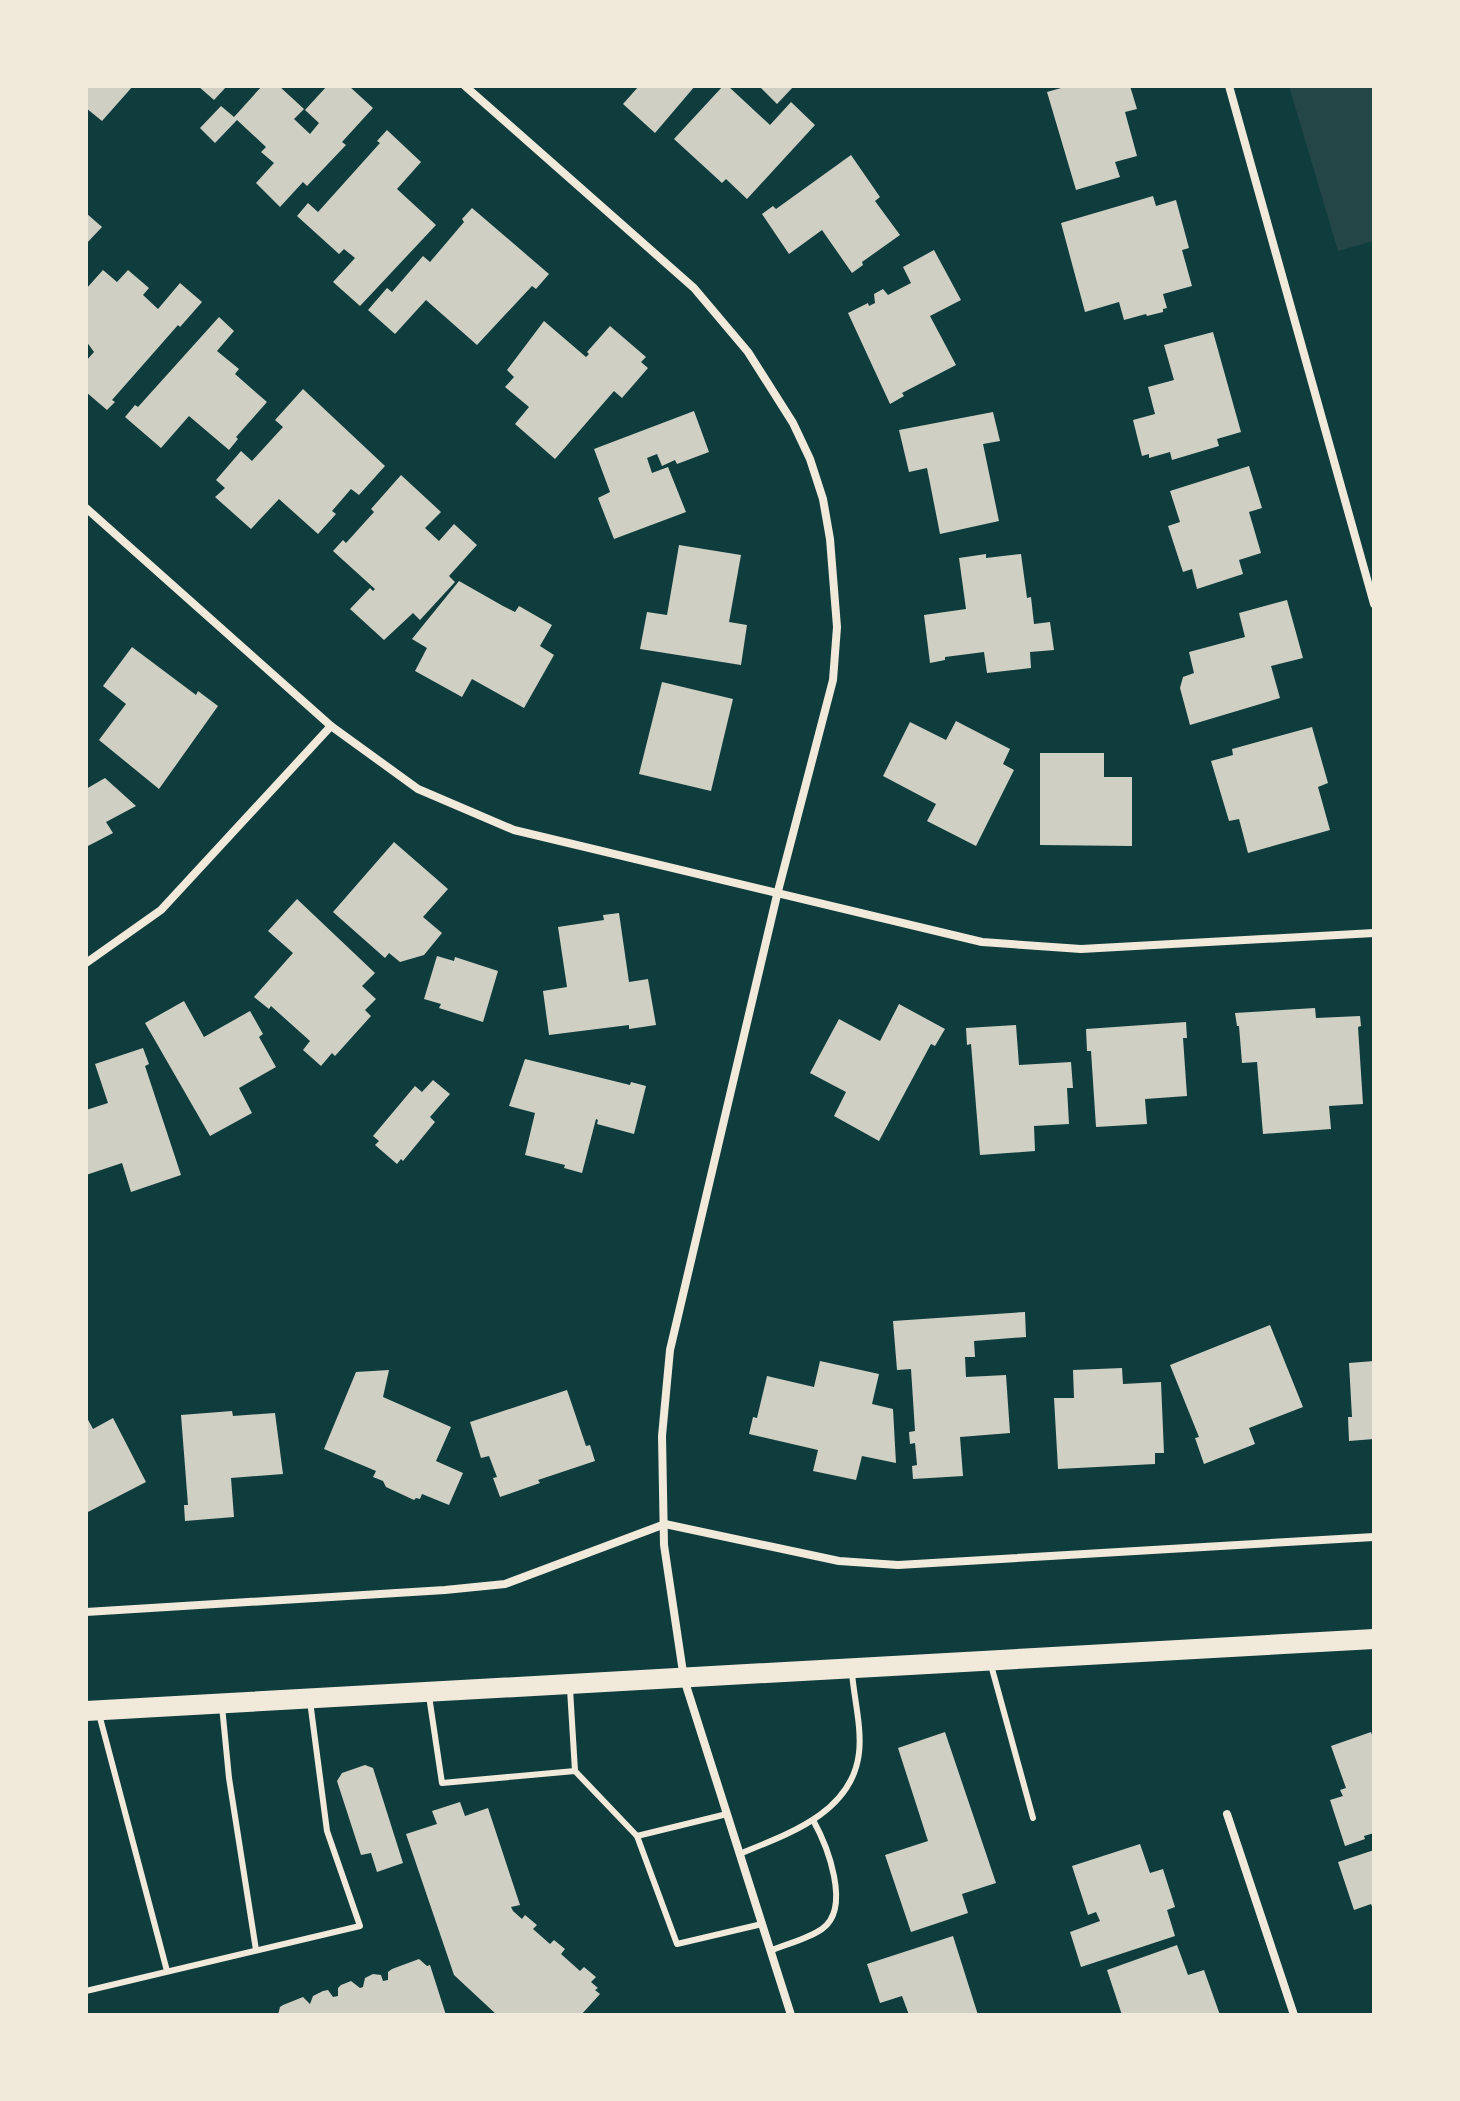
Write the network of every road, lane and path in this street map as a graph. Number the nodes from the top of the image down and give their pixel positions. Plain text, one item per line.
1 (465, 86) edge
2 (1229, 86) edge
3 (86, 508) edge
4 (1374, 604) edge
5 (331, 726) junction
6 (777, 895) junction
7 (1374, 933) edge
8 (86, 963) edge
9 (665, 1524) junction
10 (1374, 1537) edge
11 (86, 1612) edge
12 (1374, 1639) edge
13 (990, 1661) junction
14 (851, 1670) junction
15 (684, 1679) junction
16 (570, 1685) junction
17 (428, 1692) junction
18 (310, 1698) junction
19 (221, 1703) junction
20 (92, 1711) edge
21 (575, 1771) junction
22 (727, 1814) junction
23 (1227, 1814) dead end
24 (1033, 1818) dead end
25 (813, 1820) junction
26 (637, 1836) junction
27 (739, 1854) junction
28 (762, 1924) junction
29 (256, 1950) junction
30 (770, 1951) junction
31 (167, 1971) junction
32 (86, 1991) edge
33 (791, 2015) edge
34 (1294, 2015) edge

1 - 6 street
2 - 4 street
3 - 5 street
5 - 6 street
5 - 8 street
6 - 7 street
6 - 9 street
9 - 10 street
9 - 11 street
9 - 15 street
12 - 13 main road
13 - 14 main road
13 - 24 lane
14 - 15 main road
14 - 25 lane
15 - 16 main road
15 - 22 street
16 - 17 main road
16 - 21 lane
17 - 18 main road
17 - 21 lane
18 - 19 main road
18 - 29 lane
19 - 20 main road
19 - 29 lane
20 - 31 lane
21 - 26 lane
22 - 26 lane
22 - 27 street
23 - 34 street
25 - 27 lane
25 - 30 lane
26 - 28 lane
27 - 28 street
28 - 30 street
29 - 31 lane
30 - 33 street
31 - 32 lane

